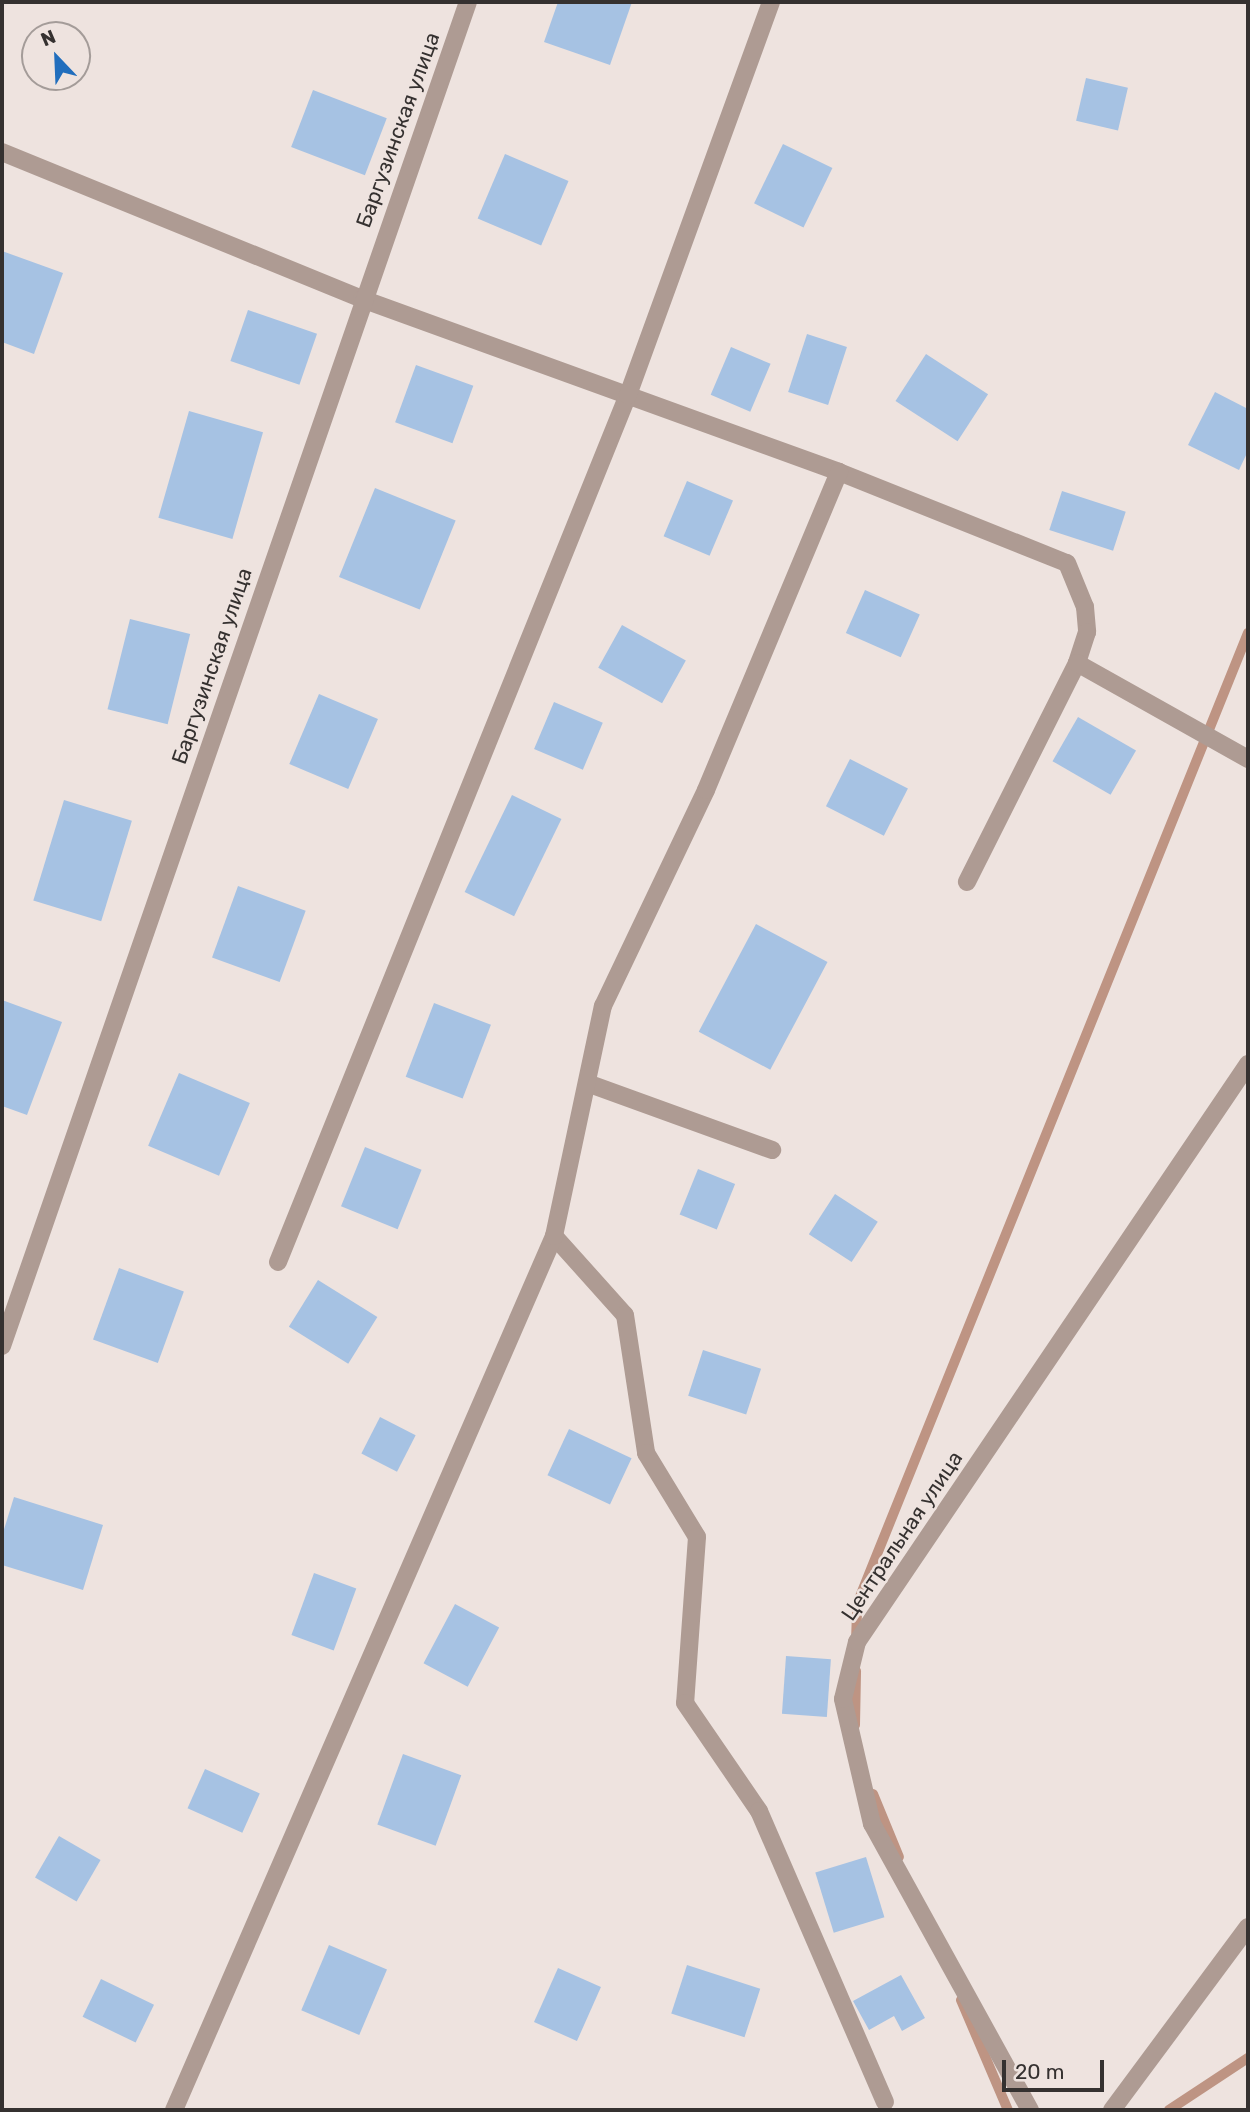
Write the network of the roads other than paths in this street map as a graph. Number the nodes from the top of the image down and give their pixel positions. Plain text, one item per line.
1 (468, 2) edge
2 (771, 2) edge
3 (2, 152) edge
4 (362, 299) junction
5 (628, 395) junction
6 (839, 472) junction
7 (1077, 663) junction
8 (1248, 759) edge
9 (967, 882) dead end
10 (1248, 1064) edge
11 (586, 1083) junction
12 (772, 1150) dead end
13 (554, 1236) junction
14 (278, 1262) dead end
15 (2, 1346) edge
16 (1248, 1927) edge
17 (886, 2102) dead end
18 (174, 2110) edge
19 (1030, 2110) edge
20 (1112, 2110) edge

1 - 4 street, Баргузинская улица
2 - 5 street
3 - 4 street
4 - 5 street
4 - 15 street, Баргузинская улица
5 - 6 street
5 - 14 street
6 - 7 street
6 - 11 street
7 - 8 street
7 - 9 street
10 - 19 street, Центральная улица
11 - 12 street
11 - 13 street
13 - 17 street
13 - 18 street
16 - 20 street

